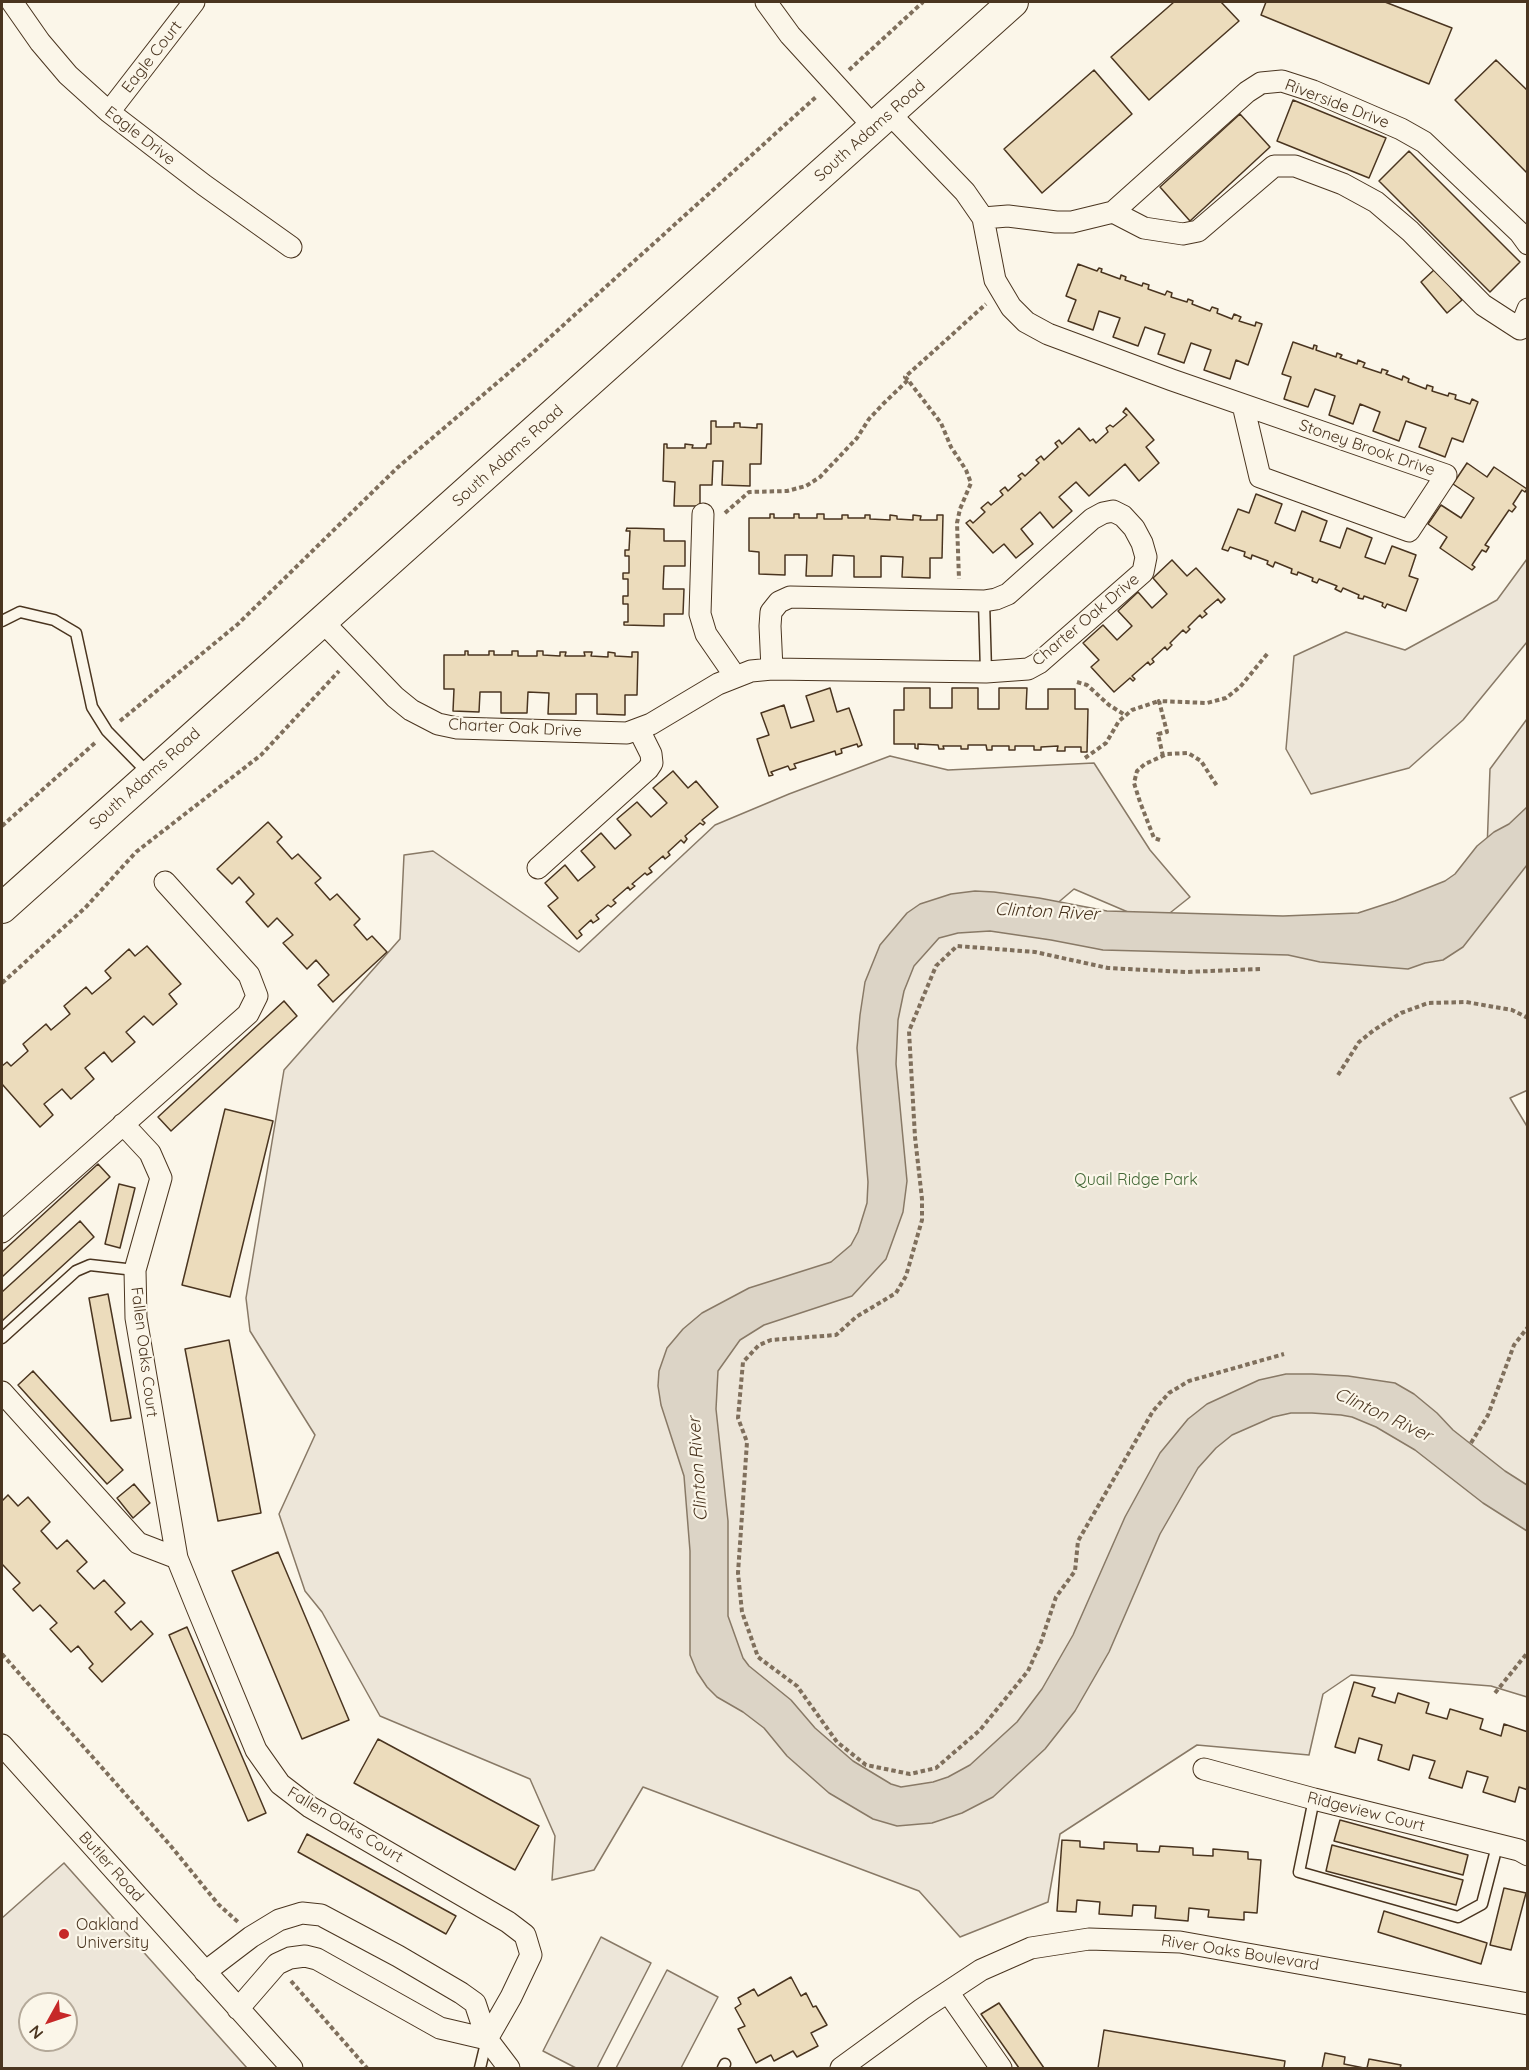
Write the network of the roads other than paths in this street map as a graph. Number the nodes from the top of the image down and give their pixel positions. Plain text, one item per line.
1 (12, 2) edge
2 (195, 2) edge
3 (766, 2) edge
4 (1013, 2) edge
5 (109, 111) junction
6 (881, 120) junction
7 (1113, 212) junction
8 (983, 218) junction
9 (1527, 244) edge
10 (291, 247) dead end
11 (1527, 309) edge
12 (1243, 405) junction
13 (702, 523) road end
14 (984, 601) junction
15 (2, 621) edge
16 (323, 622) junction
17 (772, 669) junction
18 (986, 672) junction
19 (735, 676) junction
20 (639, 730) junction
21 (150, 775) junction
22 (538, 868) dead end
23 (165, 882) dead end
24 (2, 908) edge
25 (123, 1124) junction
26 (2, 1232) edge
27 (135, 1270) junction
28 (2, 1338) edge
29 (2, 1392) edge
30 (177, 1558) junction
31 (2, 1745) edge
32 (1204, 1769) dead end
33 (1314, 1799) junction
34 (1497, 1846) junction
35 (1527, 1855) edge
36 (205, 1972) junction
37 (948, 1992) junction
38 (1527, 2004) edge
39 (238, 2009) junction
40 (487, 2039) junction
41 (292, 2068) edge
42 (480, 2068) edge
43 (509, 2068) edge
44 (841, 2068) edge
45 (1002, 2068) edge

1 - 5 street, Eagle Drive
2 - 5 street, Eagle Court
3 - 6 street, Stoney Brook Drive
4 - 6 main road, South Adams Road
5 - 10 street, Eagle Drive
6 - 8 street, Stoney Brook Drive
6 - 16 main road, South Adams Road
7 - 8 street, Riverside Drive
7 - 9 street, Riverside Drive
7 - 11 street
8 - 12 street, Stoney Brook Drive
12 - 12 street, Stoney Brook Drive
13 - 19 street
14 - 17 street, Charter Oak Drive
14 - 18 lane
14 - 18 street, Charter Oak Drive
15 - 21 lane
16 - 20 street, Charter Oak Drive
16 - 21 main road, South Adams Road
17 - 18 street, Charter Oak Drive
17 - 19 street, Charter Oak Drive
19 - 20 street, Charter Oak Drive
20 - 22 street
21 - 24 main road, South Adams Road
23 - 25 street
25 - 26 street
25 - 27 street, Fallen Oaks Court
27 - 28 lane
27 - 30 street, Fallen Oaks Court
29 - 30 street
30 - 40 street, Fallen Oaks Court
31 - 36 street, Butler Road
32 - 33 street, Ridgeview Court
33 - 34 street, Ridgeview Court
33 - 34 lane
34 - 35 street, Ridgeview Court
36 - 39 street, Butler Road
36 - 40 street
37 - 38 street, River Oaks Boulevard
37 - 44 street, River Oaks Boulevard
37 - 45 street
39 - 40 street
39 - 41 street, Butler Road
40 - 42 lane
40 - 43 street

